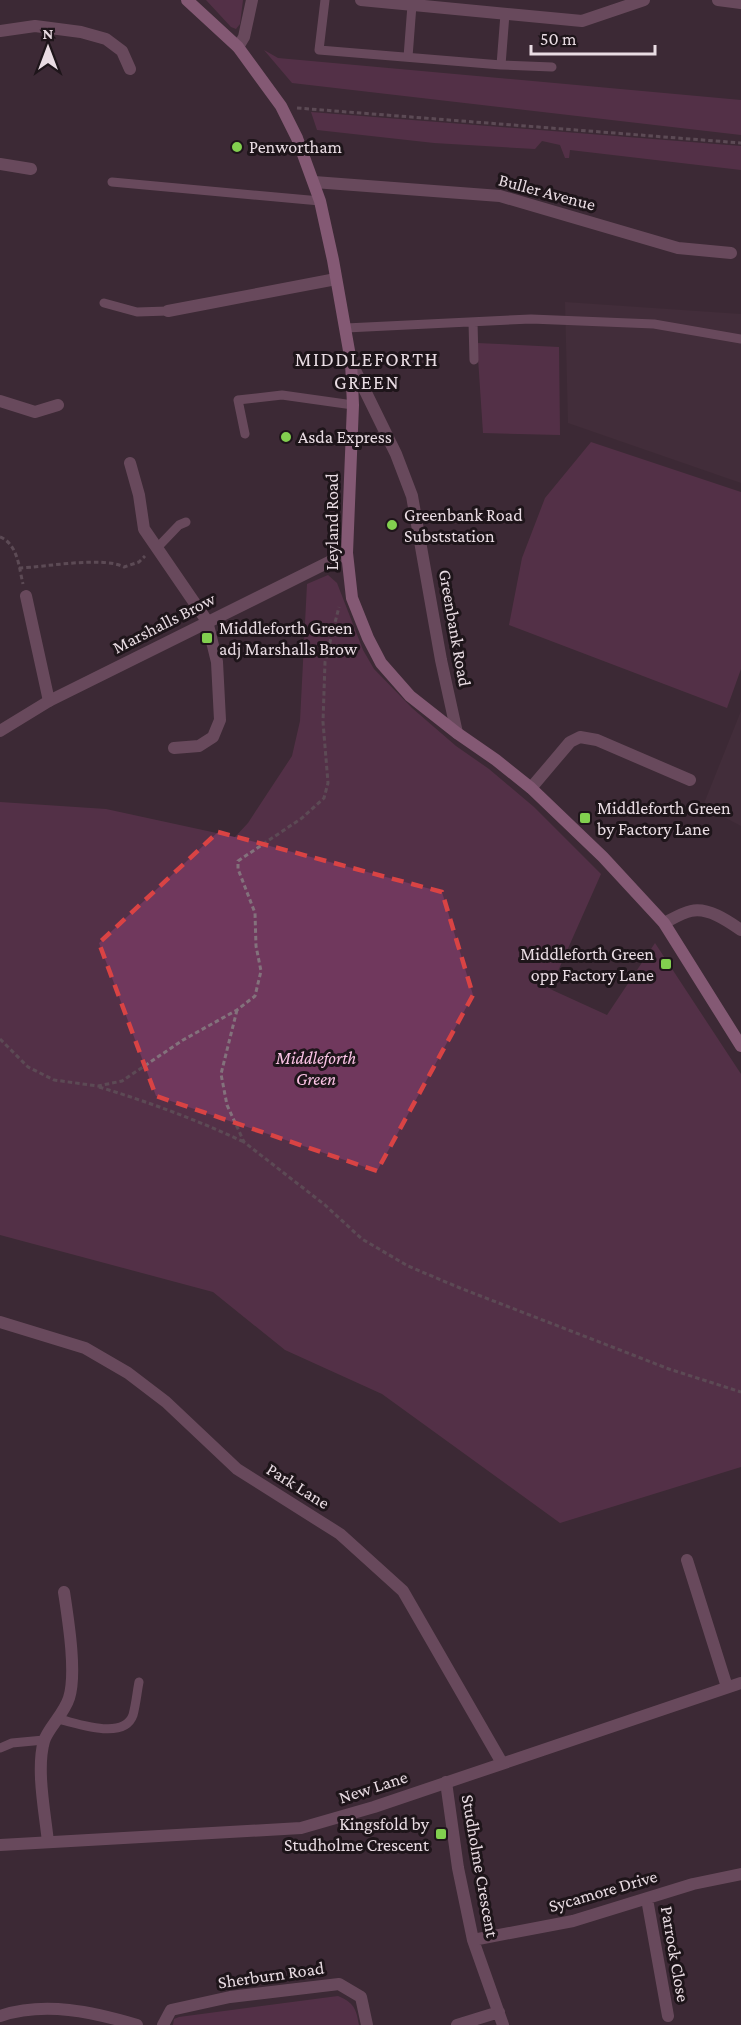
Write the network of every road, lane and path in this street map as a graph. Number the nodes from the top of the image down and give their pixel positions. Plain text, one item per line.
1 (188, 0) edge
2 (252, 0) edge
3 (325, 0) edge
4 (361, 0) edge
5 (644, 0) edge
6 (718, 0) edge
7 (383, 1) edge
8 (741, 3) edge
9 (412, 5) junction
10 (505, 14) junction
11 (0, 31) edge
12 (238, 47) junction
13 (408, 57) junction
14 (501, 65) junction
15 (552, 67) dead end
16 (130, 69) dead end
17 (281, 106) junction
18 (741, 143) edge
19 (0, 164) edge
20 (31, 169) dead end
21 (314, 182) junction
22 (112, 183) dead end
23 (320, 201) junction
24 (731, 254) dead end
25 (336, 279) junction
26 (104, 303) dead end
27 (168, 311) joint
28 (473, 322) junction
29 (346, 328) junction
30 (741, 339) edge
31 (474, 360) dead end
32 (351, 362) junction
33 (0, 401) edge
34 (58, 405) dead end
35 (353, 405) junction
36 (245, 434) dead end
37 (130, 463) dead end
38 (186, 522) dead end
39 (0, 537) edge
40 (157, 548) junction
41 (347, 553) junction
42 (19, 568) junction
43 (26, 596) joint
44 (340, 605) dead end
45 (207, 621) junction
46 (49, 701) junction
47 (0, 731) edge
48 (457, 733) junction
49 (174, 748) dead end
50 (690, 780) dead end
51 (531, 788) junction
52 (664, 923) junction
53 (741, 930) edge
54 (237, 1010) junction
55 (0, 1039) edge
56 (741, 1046) edge
57 (98, 1086) junction
58 (244, 1142) junction
59 (0, 1322) edge
60 (741, 1392) edge
61 (687, 1560) dead end
62 (64, 1592) dead end
63 (140, 1682) dead end
64 (741, 1683) edge
65 (727, 1688) junction
66 (58, 1719) junction
67 (44, 1740) junction
68 (0, 1748) edge
69 (502, 1763) junction
70 (446, 1782) junction
71 (48, 1842) junction
72 (0, 1845) edge
73 (741, 1874) edge
74 (647, 1899) junction
75 (473, 1940) junction
76 (499, 2012) junction
77 (0, 2016) edge
78 (668, 2016) dead end
79 (137, 2025) edge
80 (163, 2025) edge
81 (368, 2025) edge
82 (457, 2025) edge
83 (503, 2025) edge

1 - 12 main road, Leyland Road
2 - 12 street
3 - 13 lane
4 - 7 street
5 - 10 street
6 - 8 street
7 - 9 street
9 - 10 street
9 - 13 lane
10 - 14 lane
11 - 16 street
12 - 17 main road, Leyland Road
13 - 14 lane
14 - 15 lane
17 - 18 path
17 - 21 main road, Leyland Road
19 - 20 street
21 - 23 main road, Leyland Road
21 - 24 street, Buller Avenue
22 - 23 lane
23 - 25 main road, Leyland Road
25 - 27 street
25 - 29 main road, Leyland Road
26 - 27 lane
28 - 29 lane
28 - 30 lane
28 - 31 lane
29 - 32 main road, Leyland Road
32 - 35 main road, Leyland Road
32 - 48 street, Greenbank Road
33 - 34 street
35 - 36 lane
35 - 41 main road, Leyland Road
37 - 40 street
38 - 40 lane
39 - 42 path
40 - 42 path
40 - 45 street
41 - 45 street, Marshalls Brow
41 - 48 main road, Leyland Road
42 - 43 path
43 - 46 street
44 - 54 path
45 - 46 street, Marshalls Brow
45 - 49 street
46 - 47 street, Marshalls Brow
48 - 51 main road, Leyland Road
50 - 51 street
51 - 52 main road, Leyland Road
52 - 53 street
52 - 56 main road, Leyland Road
54 - 57 path
54 - 58 path
55 - 57 path
57 - 58 path
58 - 60 path
59 - 69 street, Park Lane
61 - 65 street
62 - 66 street
63 - 66 lane
64 - 65 street, New Lane
65 - 69 street, New Lane
66 - 67 street
67 - 68 lane
67 - 71 street
69 - 70 street, New Lane
70 - 71 street, New Lane
70 - 75 street, Studholme Crescent
71 - 72 street, New Lane
73 - 74 street, Sycamore Drive
74 - 75 street, Sycamore Drive
74 - 78 street, Parrock Close
75 - 76 street, Studholme Crescent
76 - 82 street
76 - 83 street, Studholme Crescent
77 - 79 street
80 - 81 street, Sherburn Road

